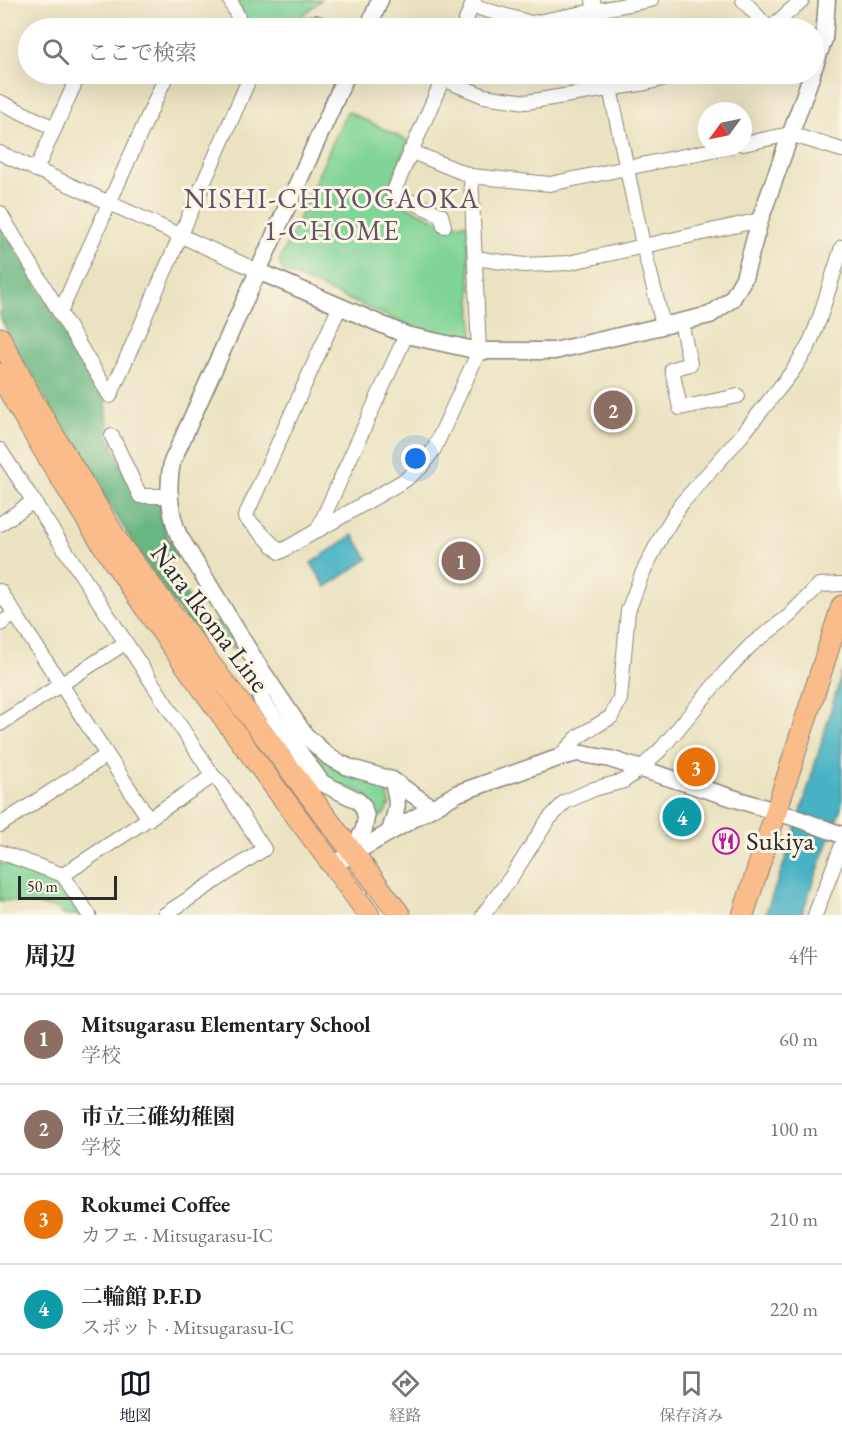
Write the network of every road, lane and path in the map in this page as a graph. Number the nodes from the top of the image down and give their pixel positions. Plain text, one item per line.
1 (230, 0) edge
2 (380, 0) edge
3 (651, 0) edge
4 (743, 0) edge
5 (802, 0) edge
6 (827, 0) edge
7 (473, 3) edge
8 (594, 6) edge
9 (238, 18) edge
10 (372, 18) edge
11 (467, 18) edge
12 (516, 18) edge
13 (550, 18) edge
14 (760, 18) edge
15 (781, 18) edge
16 (824, 39) edge
17 (74, 84) edge
18 (163, 84) edge
19 (247, 84) edge
20 (342, 84) edge
21 (436, 84) edge
22 (459, 84) edge
23 (609, 84) edge
24 (640, 84) edge
25 (808, 84) edge
26 (610, 89) junction
27 (0, 102) edge
28 (54, 128) junction
29 (790, 134) junction
30 (752, 142) edge
31 (842, 150) edge
32 (410, 151) junction
33 (0, 153) edge
34 (698, 153) edge
35 (626, 168) junction
36 (36, 170) junction
37 (471, 177) junction
38 (109, 203) junction
39 (0, 213) edge
40 (760, 220) junction
41 (444, 226) dead end
42 (182, 236) junction
43 (643, 246) junction
44 (842, 247) edge
45 (475, 258) junction
46 (258, 271) junction
47 (339, 308) junction
48 (60, 313) junction
49 (681, 322) junction
50 (663, 325) junction
51 (406, 335) junction
52 (0, 338) edge
53 (479, 351) junction
54 (0, 374) edge
55 (738, 396) dead end
56 (112, 436) dead end
57 (0, 450) edge
58 (170, 496) junction
59 (34, 501) junction
60 (0, 524) edge
61 (318, 529) junction
62 (842, 584) edge
63 (0, 591) edge
64 (842, 606) edge
65 (15, 614) junction
66 (0, 624) edge
67 (125, 643) junction
68 (256, 662) junction
69 (61, 685) junction
70 (0, 724) edge
71 (107, 755) junction
72 (558, 758) junction
73 (640, 769) junction
74 (213, 776) junction
75 (392, 780) junction
76 (431, 807) junction
77 (775, 811) junction
78 (149, 819) junction
79 (0, 825) edge
80 (390, 831) junction
81 (842, 835) edge
82 (842, 845) edge
83 (0, 852) edge
84 (352, 853) junction
85 (333, 865) junction
86 (63, 875) junction
87 (89, 915) edge
88 (164, 915) edge
89 (369, 915) edge
90 (400, 915) edge
91 (483, 915) edge
92 (743, 915) edge
93 (816, 915) edge

1 - 9 street
2 - 10 street
3 - 8 street
4 - 14 street
5 - 15 street
6 - 16 street
7 - 11 street
7 - 12 street
8 - 13 street
17 - 28 street
18 - 38 street
19 - 42 street
20 - 46 street
21 - 32 street
22 - 26 street
23 - 26 street
24 - 26 street
25 - 29 street
26 - 35 street
27 - 28 street
28 - 36 street
29 - 30 street
29 - 31 street
29 - 40 street
32 - 37 street
32 - 41 street
33 - 36 street
34 - 35 street
35 - 37 street
35 - 43 street
36 - 38 street
37 - 45 street
38 - 42 street
38 - 48 street
39 - 48 street
40 - 43 street
40 - 49 street
42 - 46 street
42 - 48 street
43 - 45 street
43 - 50 street
44 - 72 street
45 - 53 street
46 - 47 street
46 - 58 street
47 - 51 street
47 - 61 street
49 - 50 street
49 - 55 street
50 - 53 street
51 - 53 street
51 - 61 street
52 - 84 main road, Nara Ikoma Line
53 - 61 street
54 - 85 main road, Nara Ikoma Line
56 - 58 street
57 - 59 street
58 - 68 street
59 - 60 street
59 - 67 street
62 - 73 street
63 - 65 street
64 - 77 main road
65 - 66 street
65 - 69 street
67 - 69 street
67 - 74 street
68 - 75 street
68 - 84 street
69 - 70 street
69 - 71 street
71 - 78 street
71 - 79 street
72 - 73 street
72 - 76 street
73 - 77 street
73 - 91 street
74 - 78 street
74 - 88 street
75 - 76 street
75 - 80 street
76 - 80 street
77 - 81 street
77 - 92 main road
78 - 86 street
80 - 84 street
82 - 93 street
83 - 86 street
84 - 85 street
84 - 90 main road, Nara Ikoma Line
85 - 89 main road, Nara Ikoma Line
86 - 87 street

